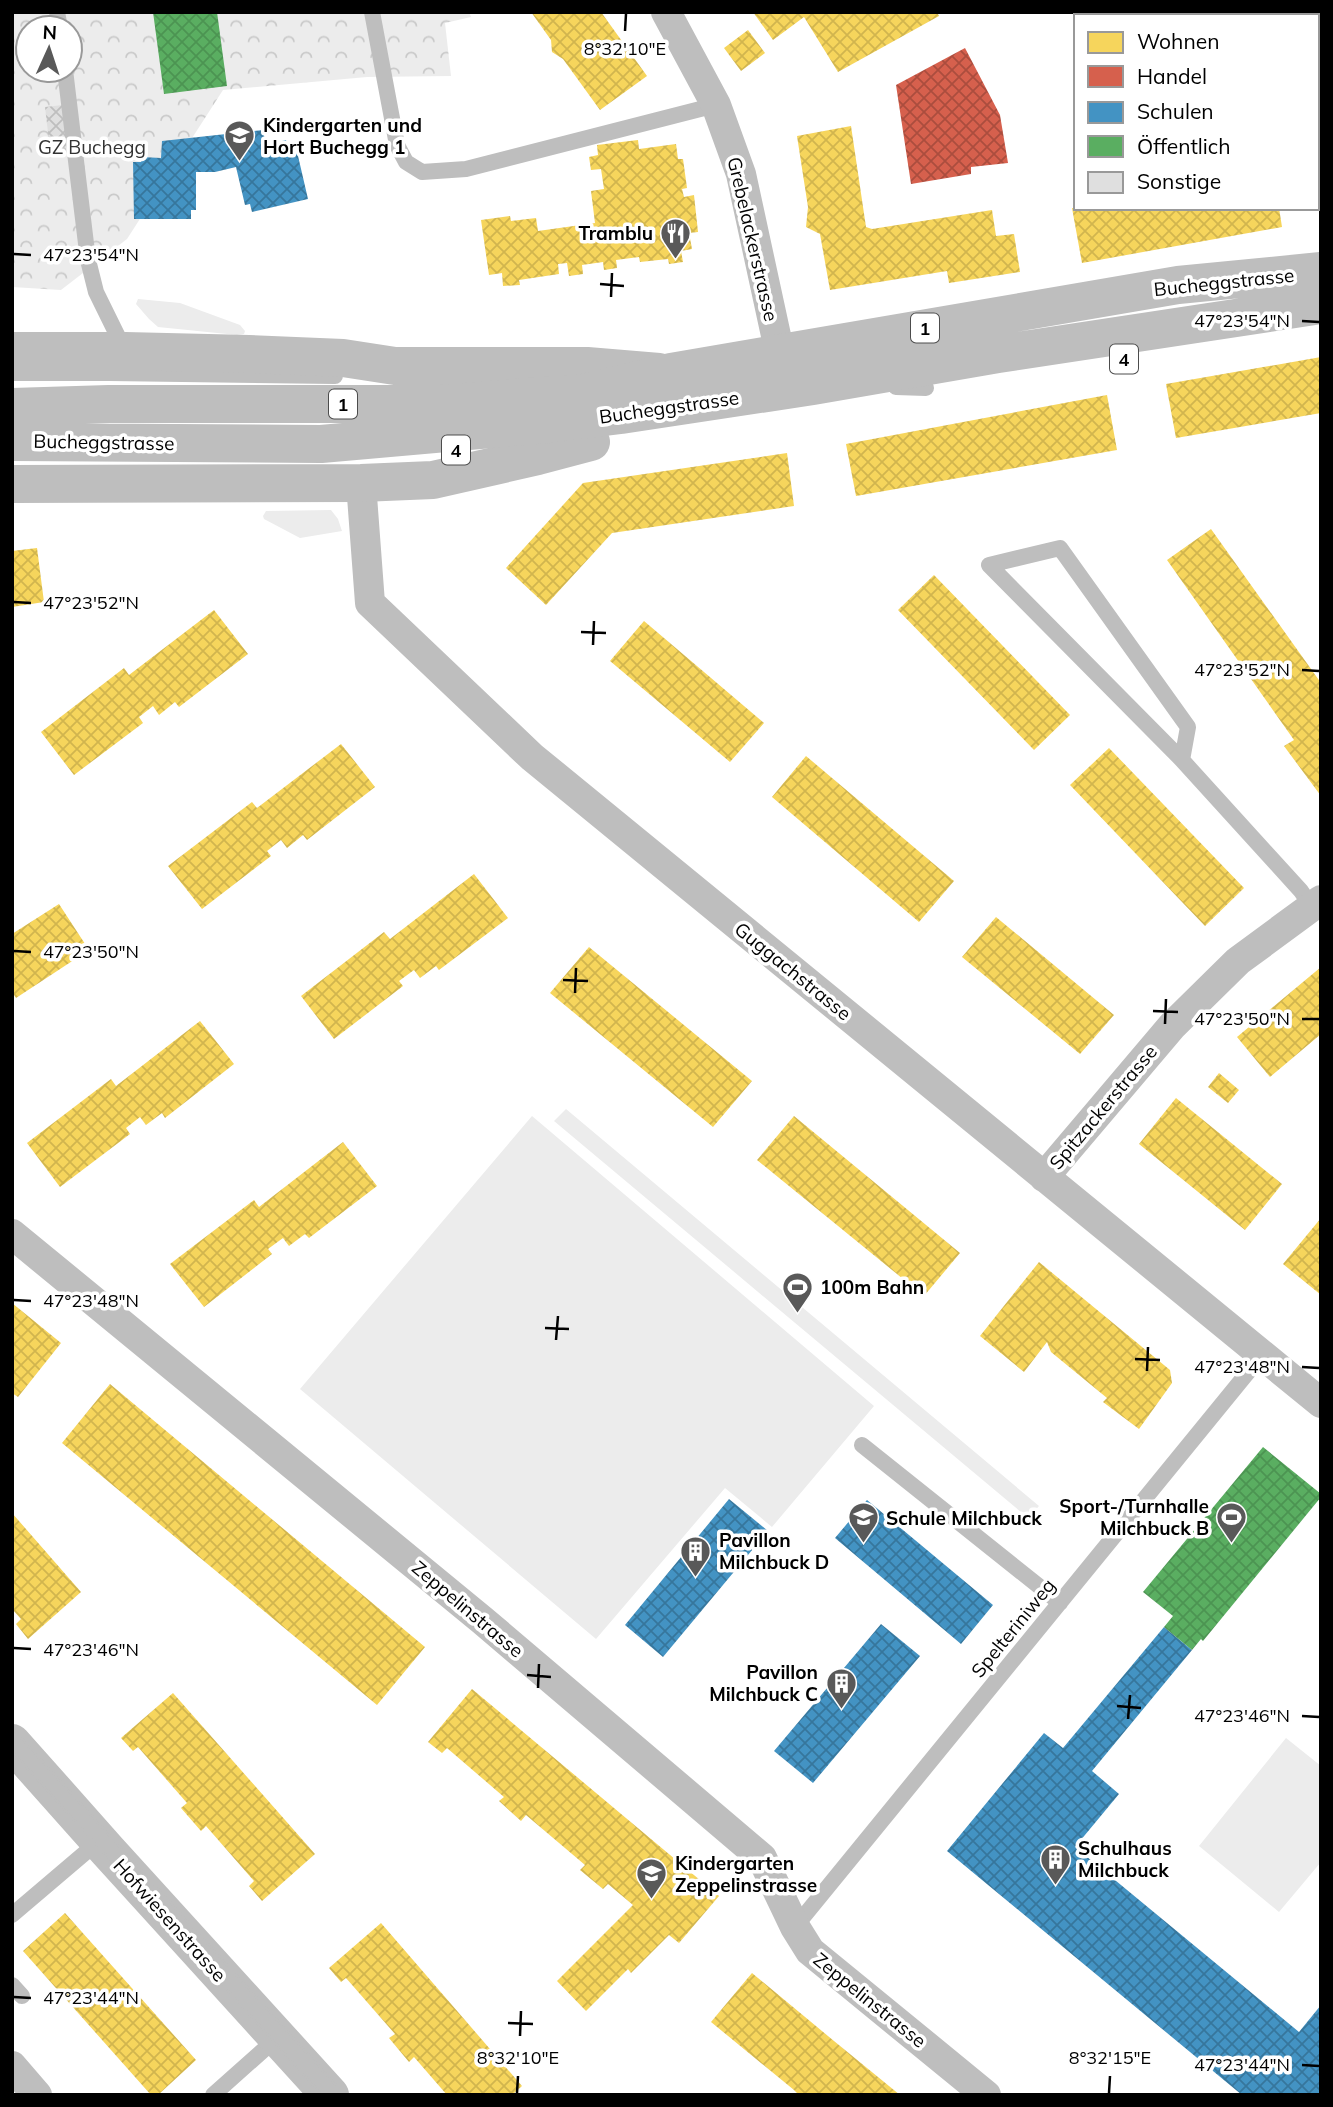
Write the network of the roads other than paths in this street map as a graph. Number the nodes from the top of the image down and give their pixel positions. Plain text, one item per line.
1 (372, 12) edge
2 (666, 12) edge
3 (67, 84) edge
4 (716, 105) junction
5 (1321, 243) edge
6 (1321, 271) edge
7 (1178, 285) junction
8 (1321, 305) edge
9 (1321, 327) edge
10 (12, 351) edge
11 (125, 351) junction
12 (780, 354) junction
13 (395, 366) junction
14 (671, 372) junction
15 (12, 373) edge
16 (813, 386) junction
17 (926, 388) junction
18 (12, 407) edge
19 (12, 442) edge
20 (591, 442) junction
21 (321, 444) junction
22 (361, 483) junction
23 (12, 484) edge
24 (1182, 760) junction
25 (1316, 903) edge
26 (1044, 1177) junction
27 (12, 1234) edge
28 (1262, 1355) junction
29 (1321, 1403) edge
30 (862, 1445) dead end
31 (1060, 1603) junction
32 (12, 1743) edge
33 (99, 1841) junction
34 (12, 1915) edge
35 (794, 1927) junction
36 (278, 2037) junction
37 (12, 2067) edge
38 (37, 2095) edge
39 (213, 2095) edge
40 (330, 2095) edge
41 (986, 2095) edge

1 - 4 lane
2 - 4 street, Grebelackerstrasse
3 - 11 lane
4 - 12 street, Grebelackerstrasse
5 - 7 main road
6 - 7 main road, Bucheggstrasse / 1
7 - 12 main road, Bucheggstrasse / 1
8 - 16 main road, Bucheggstrasse / 1
9 - 17 main road, 4
10 - 11 main road, Bucheggstrasse
11 - 13 main road, Bucheggstrasse
12 - 14 main road, Bucheggstrasse / 1
13 - 14 main road, Bucheggstrasse
13 - 15 lane
14 - 18 main road, Bucheggstrasse / 1
16 - 17 lane
16 - 21 main road, Bucheggstrasse / 1
17 - 20 main road, 4
19 - 21 main road, Bucheggstrasse / 1
20 - 21 main road, 4
20 - 22 main road, Bucheggstrasse
22 - 23 main road, Bucheggstrasse
22 - 26 street, Guggachstrasse
24 - 24 lane
24 - 25 lane
25 - 26 street, Spitzackerstrasse
26 - 28 street, Guggachstrasse
27 - 35 street, Zeppelinstrasse
28 - 29 street, Guggachstrasse
28 - 31 lane, Spelteriniweg
30 - 31 lane
31 - 35 lane, Spelteriniweg
32 - 33 main road, Hofwiesenstrasse
33 - 34 lane
33 - 36 main road, Hofwiesenstrasse
35 - 41 street, Zeppelinstrasse
36 - 39 lane
36 - 40 main road, Hofwiesenstrasse
37 - 38 street

